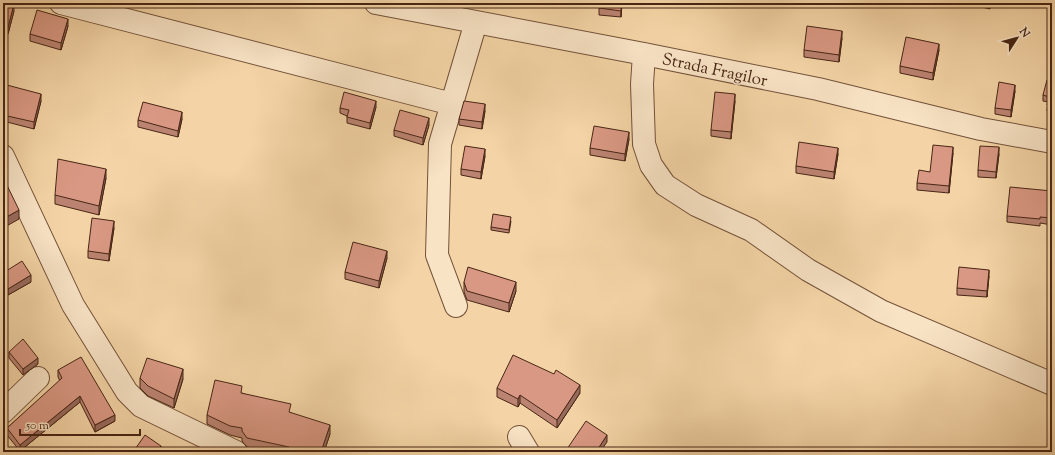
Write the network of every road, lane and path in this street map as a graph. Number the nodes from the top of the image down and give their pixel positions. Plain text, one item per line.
1 (61, 3) edge
2 (376, 3) edge
3 (476, 22) junction
4 (644, 54) junction
5 (452, 104) junction
6 (1052, 142) edge
7 (3, 156) edge
8 (456, 306) dead end
9 (38, 378) dead end
10 (1052, 384) edge
11 (3, 412) edge
12 (202, 445) edge
13 (236, 452) edge

1 - 5 street
2 - 3 street, Strada Fragilor
3 - 4 street, Strada Fragilor
3 - 5 street
4 - 6 street, Strada Fragilor
4 - 10 street
5 - 8 street
7 - 12 street
9 - 11 street
12 - 13 street

